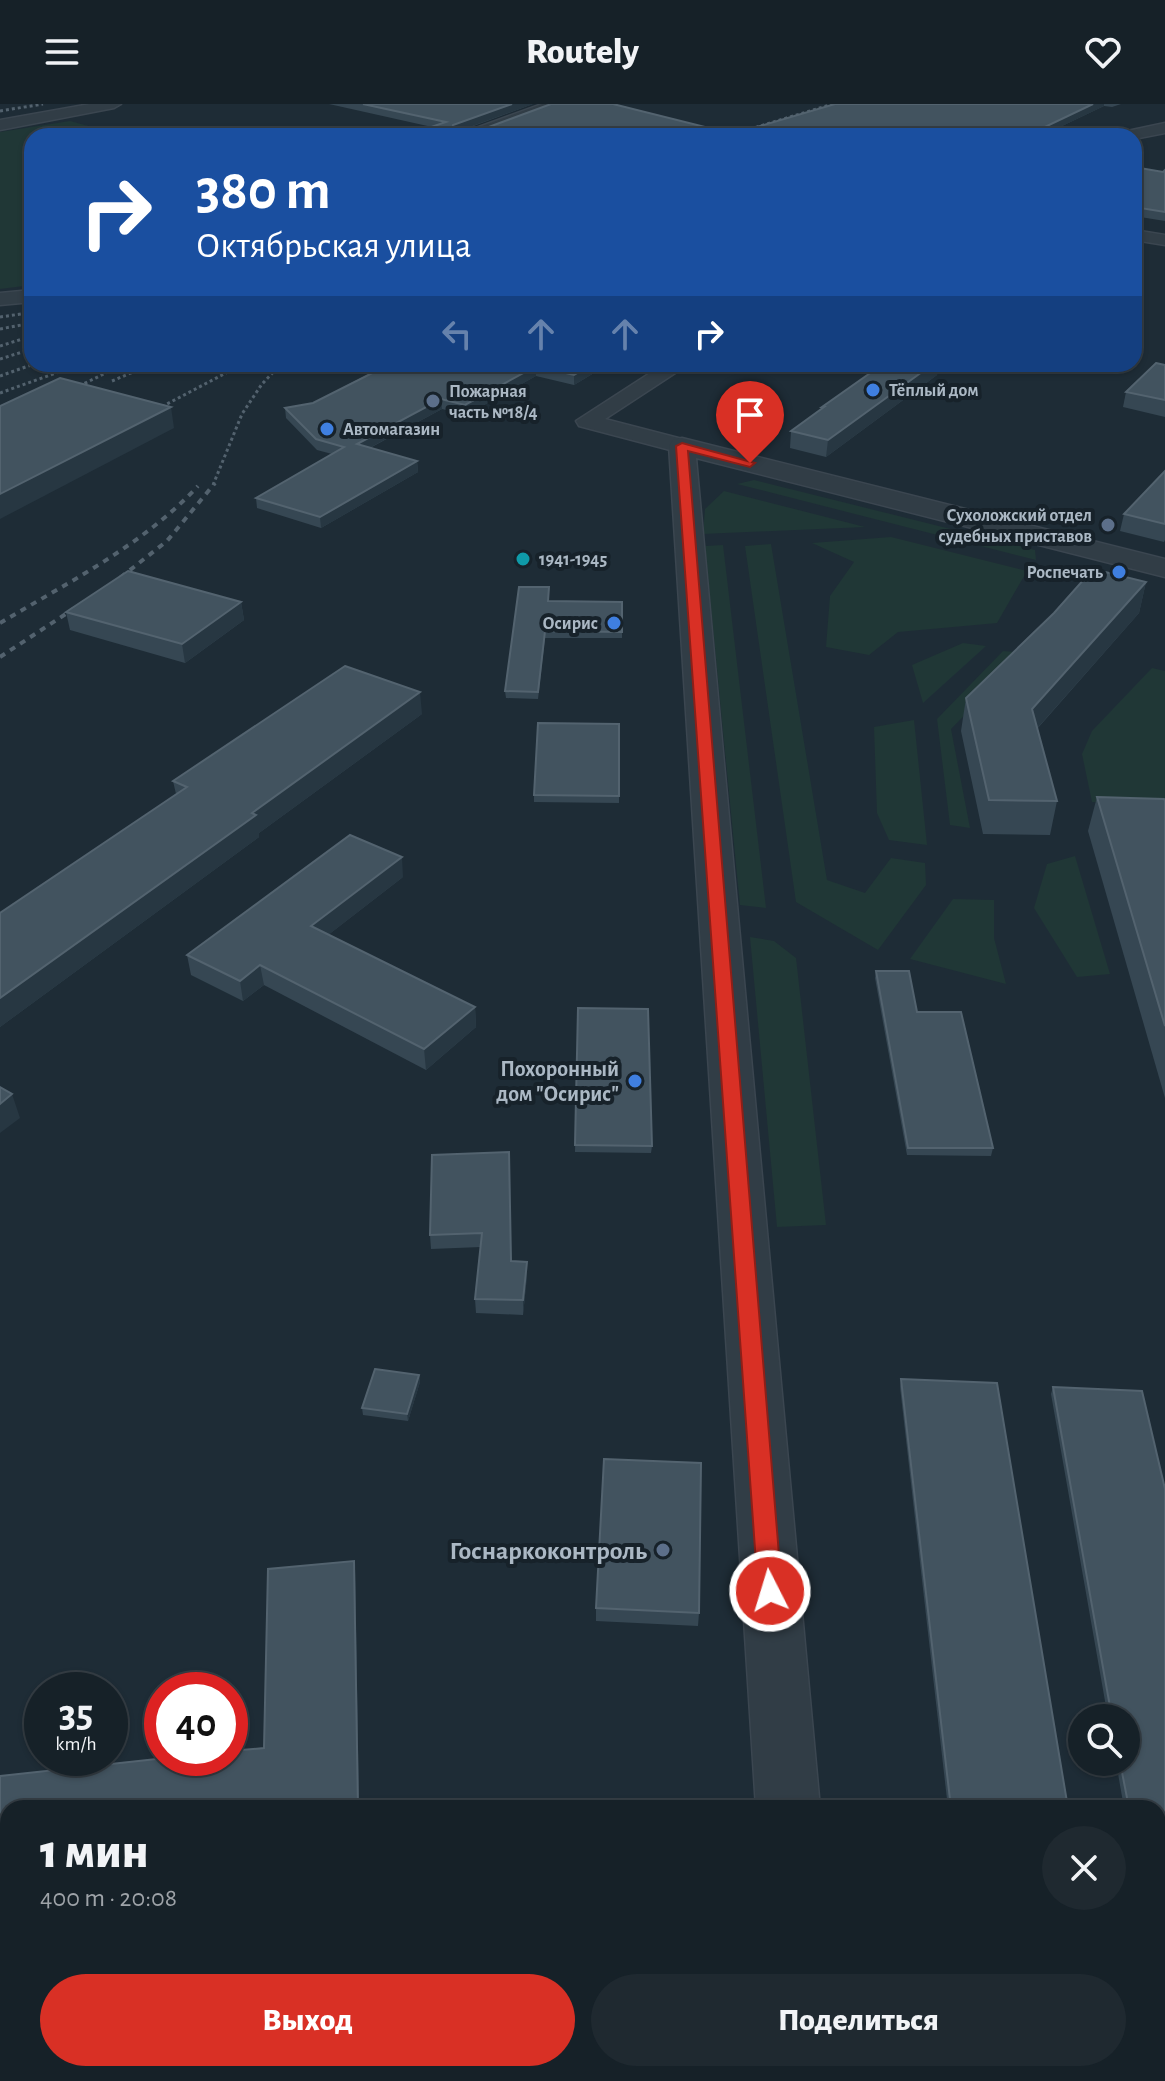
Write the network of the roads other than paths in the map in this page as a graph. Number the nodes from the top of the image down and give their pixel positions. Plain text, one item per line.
1 (114, 104) edge
2 (556, 104) edge
3 (0, 125) edge
4 (486, 128) edge
5 (1165, 128) edge
6 (1142, 132) edge
7 (1142, 236) edge
8 (1165, 240) edge
9 (24, 297) edge
10 (0, 299) edge
11 (24, 300) edge
12 (0, 316) edge
13 (666, 372) edge
14 (682, 446) junction
15 (1165, 568) edge
16 (787, 1800) edge

1 - 3 street
2 - 4 street
5 - 6 street
7 - 8 street
9 - 10 street
11 - 12 street
13 - 14 street
14 - 15 street
14 - 16 street

